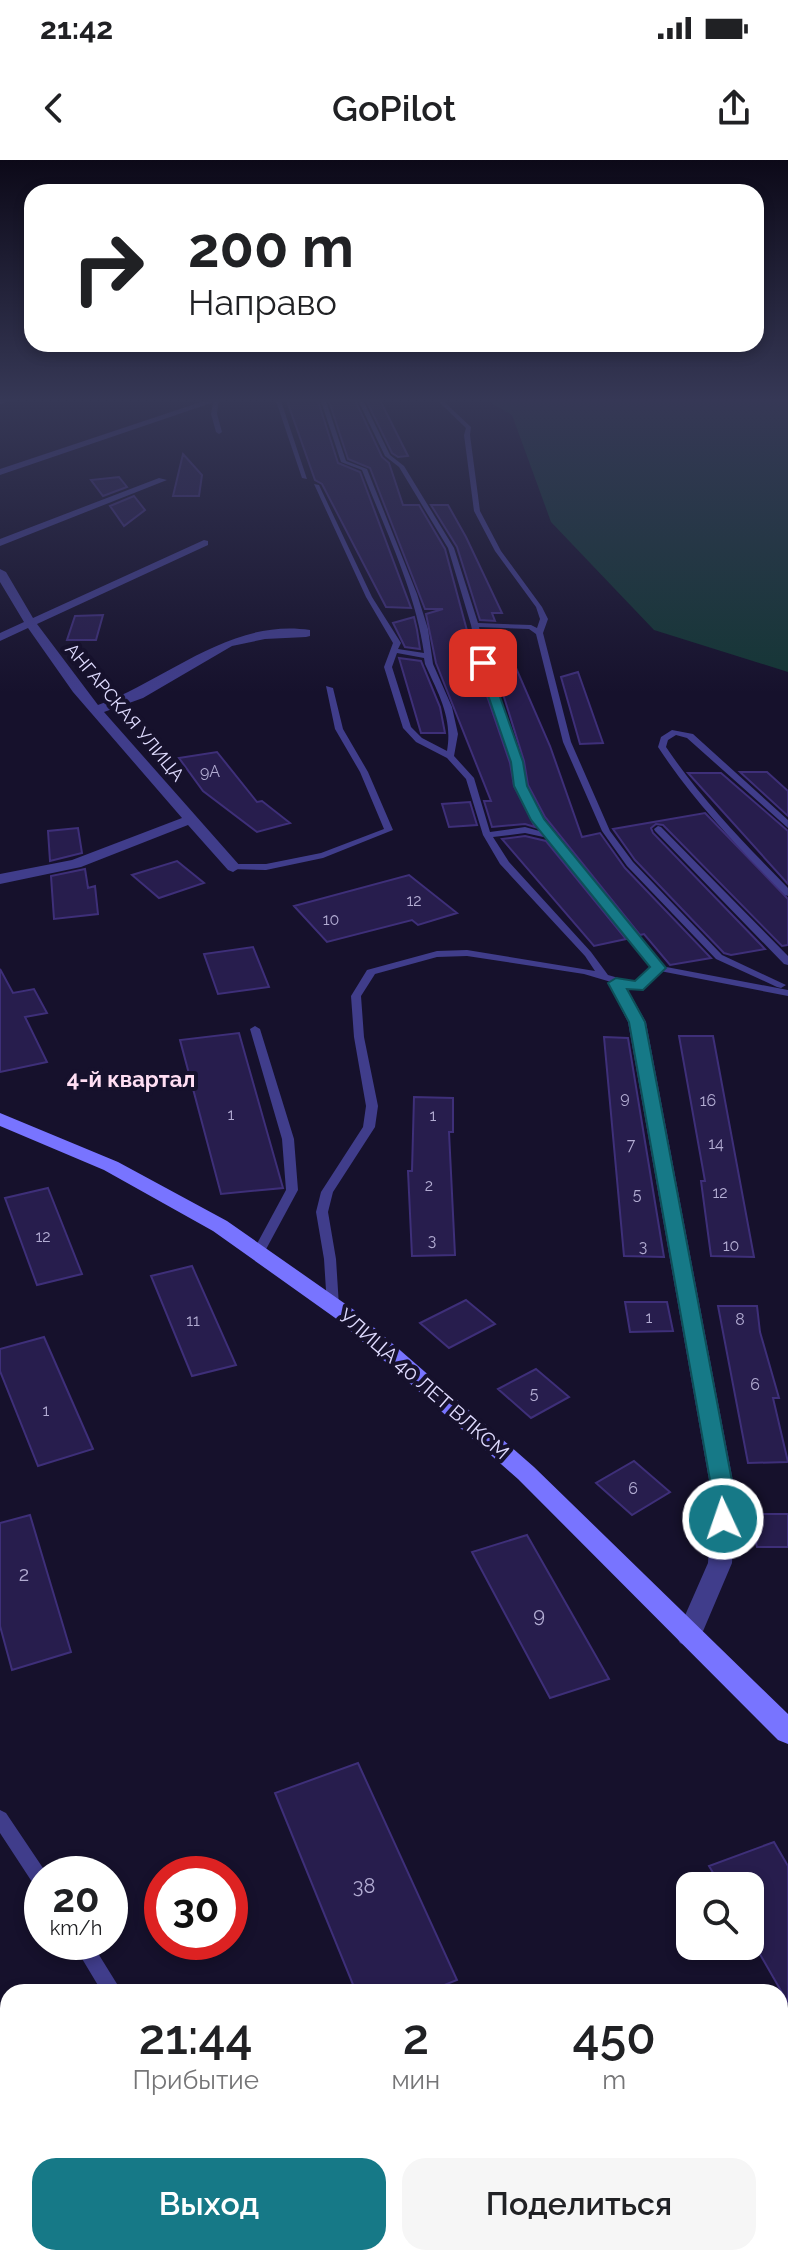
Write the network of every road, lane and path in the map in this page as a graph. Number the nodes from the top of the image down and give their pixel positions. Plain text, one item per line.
1 (120, 496) edge
2 (321, 496) edge
3 (375, 496) edge
4 (419, 496) edge
5 (472, 496) edge
6 (0, 543) edge
7 (204, 543) dead end
8 (0, 572) edge
9 (29, 621) junction
10 (475, 625) junction
11 (306, 633) dead end
12 (539, 633) junction
13 (0, 637) edge
14 (396, 651) junction
15 (428, 656) junction
16 (329, 688) dead end
17 (98, 710) junction
18 (450, 756) junction
19 (192, 819) junction
20 (788, 825) edge
21 (658, 829) dead end
22 (487, 835) junction
23 (549, 836) junction
24 (233, 867) joint
25 (0, 879) edge
26 (788, 893) edge
27 (788, 962) edge
28 (658, 968) junction
29 (610, 980) junction
30 (788, 991) edge
31 (255, 1029) dead end
32 (0, 1119) edge
33 (258, 1253) junction
34 (333, 1306) junction
35 (689, 1636) junction
36 (788, 1732) edge
37 (0, 1818) edge
38 (25, 1856) edge
39 (93, 1960) edge
40 (108, 1984) edge

1 - 6 street
2 - 14 lane
3 - 15 lane
4 - 10 lane
5 - 12 lane
7 - 9 street
8 - 9 street, АНГАРСКАЯ УЛИЦА
9 - 13 street
9 - 17 street, АНГАРСКАЯ УЛИЦА
10 - 12 lane
10 - 23 lane
11 - 17 street
12 - 30 lane
14 - 15 lane
14 - 18 lane
15 - 18 lane
16 - 24 lane
17 - 19 street, АНГАРСКАЯ УЛИЦА
18 - 22 lane
19 - 24 street, АНГАРСКАЯ УЛИЦА
19 - 25 street
20 - 26 lane
21 - 27 lane
22 - 23 lane
22 - 29 lane
23 - 28 lane
28 - 29 lane
28 - 30 lane
29 - 34 lane
29 - 35 street
31 - 33 lane
32 - 33 street, УЛИЦА 40 ЛЕТ ВЛКСМ
33 - 34 street, УЛИЦА 40 ЛЕТ ВЛКСМ
34 - 35 street, УЛИЦА 40 ЛЕТ ВЛКСМ
35 - 36 street, УЛИЦА 40 ЛЕТ ВЛКСМ
37 - 38 lane
39 - 40 lane

